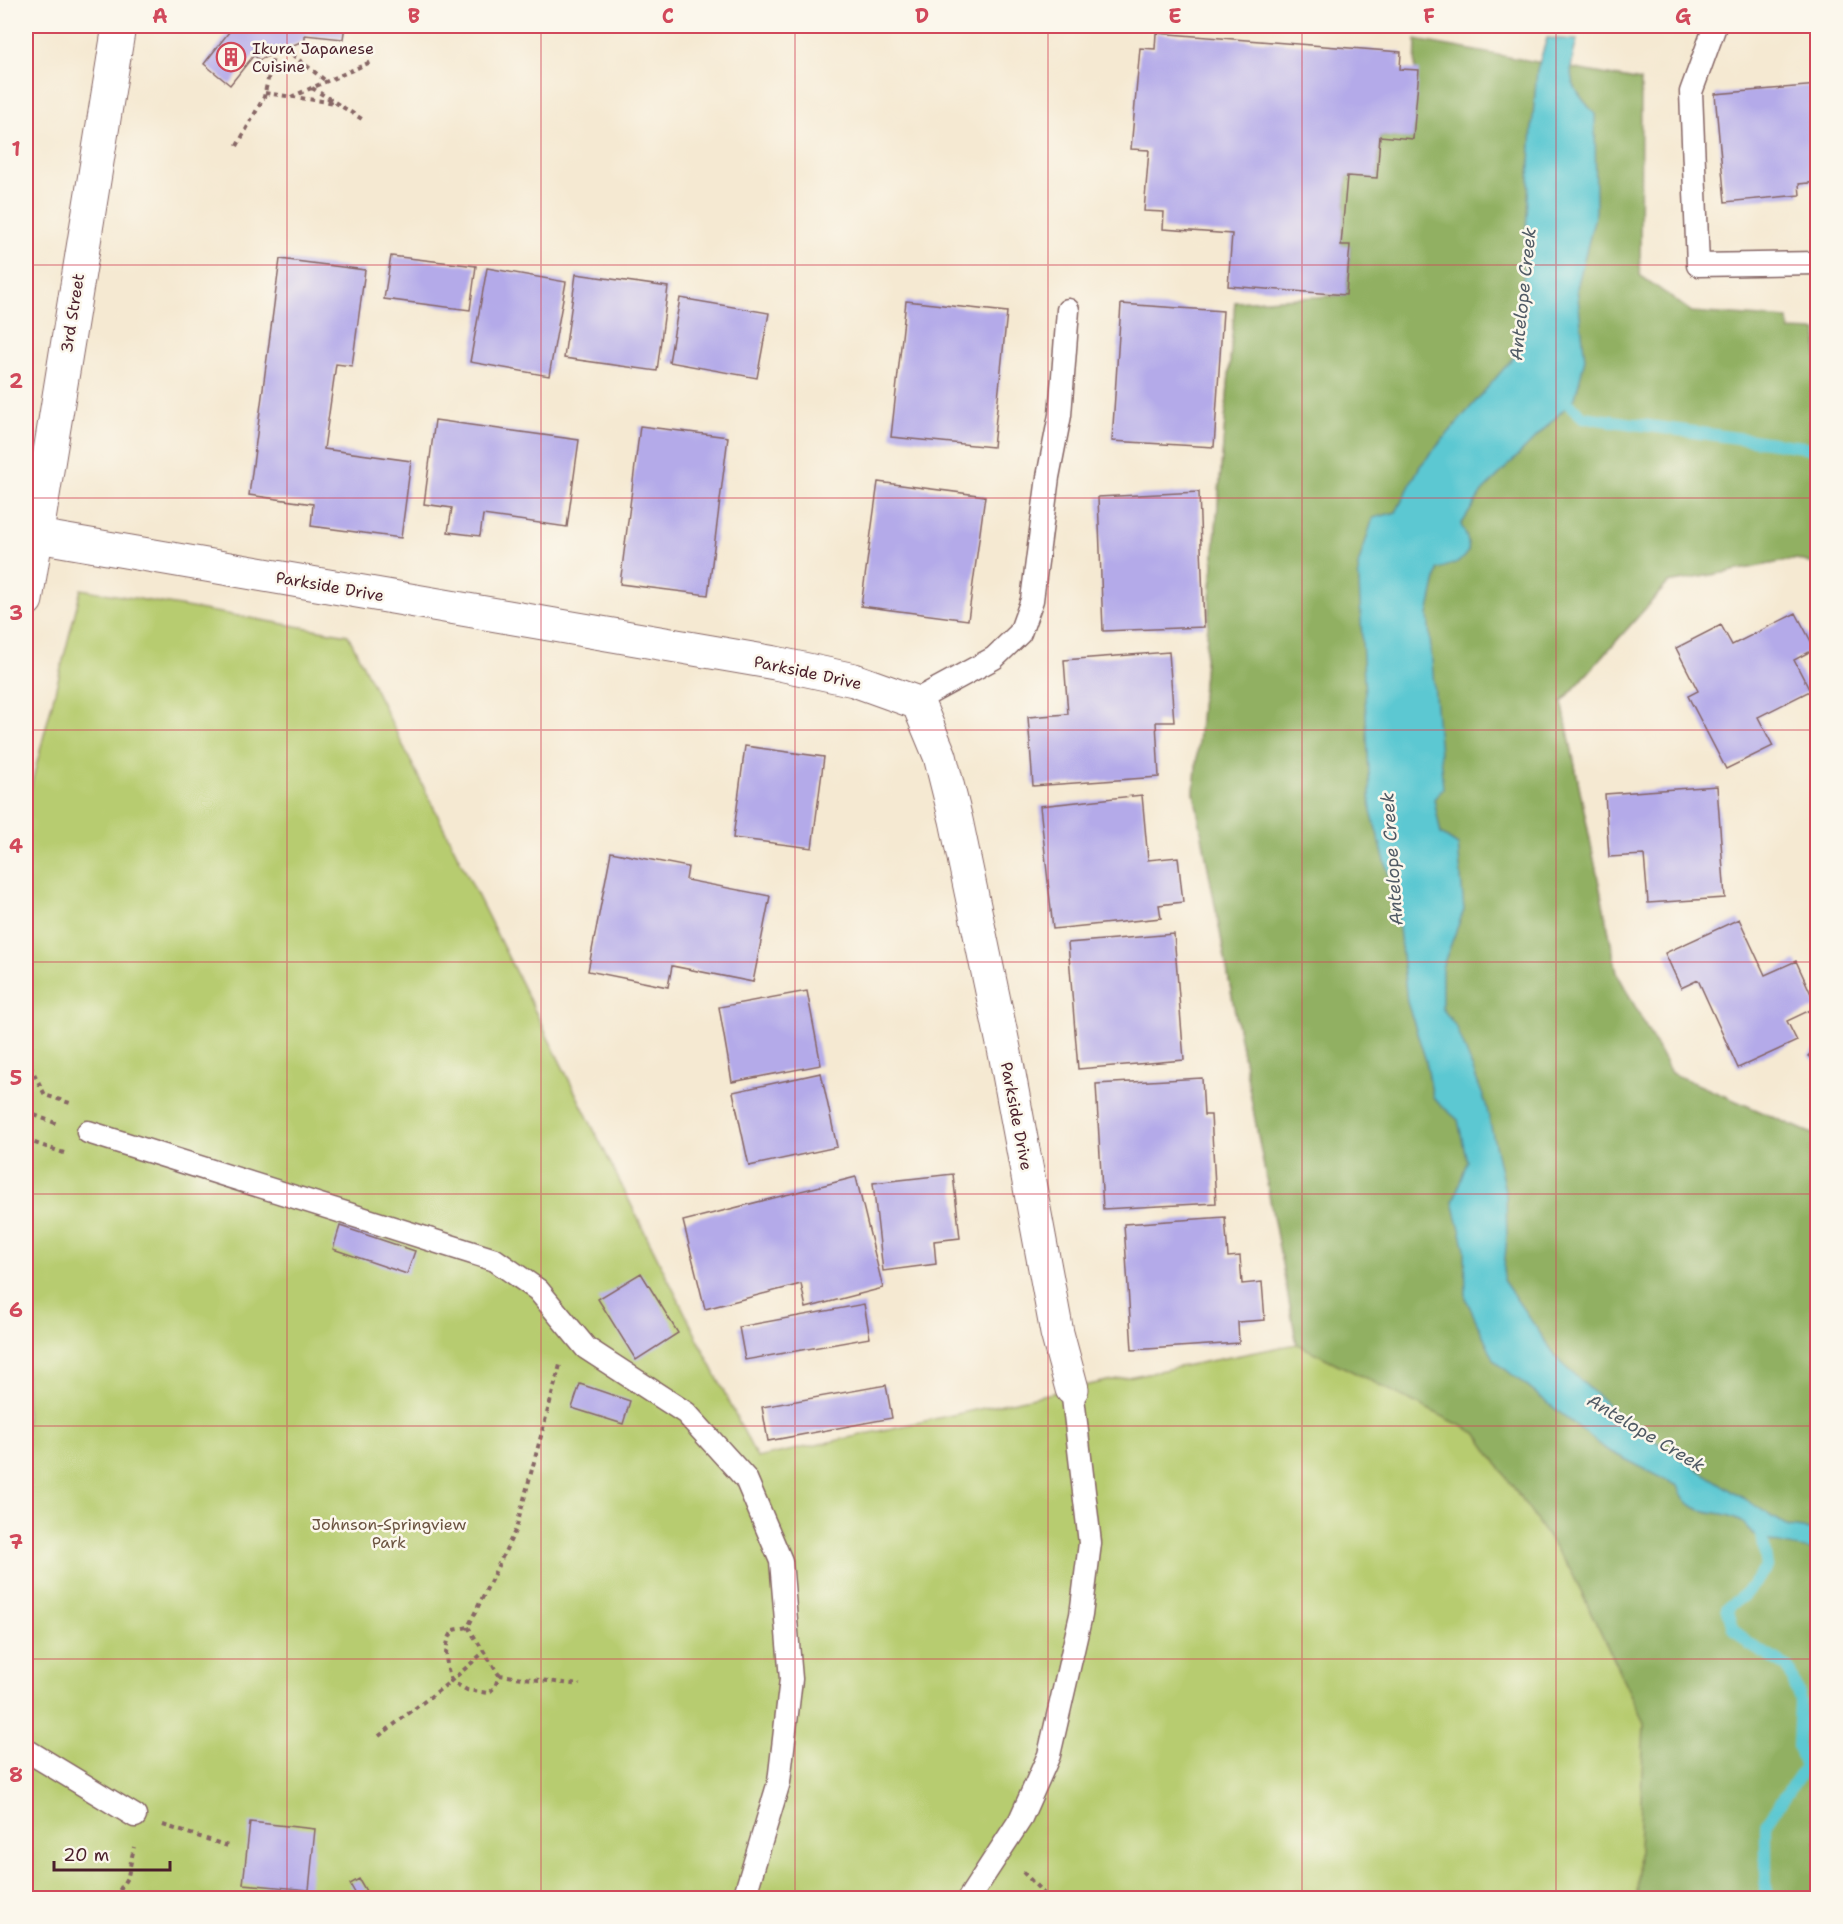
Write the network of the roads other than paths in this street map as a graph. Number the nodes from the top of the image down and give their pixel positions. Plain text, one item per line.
1 (119, 26) edge
2 (1715, 26) edge
3 (1818, 264) edge
4 (1068, 310) dead end
5 (32, 535) edge
6 (26, 600) edge
7 (913, 702) junction
8 (88, 1132) dead end
9 (1072, 1389) joint
10 (26, 1750) edge
11 (135, 1816) road end
12 (744, 1899) edge
13 (969, 1899) edge

1 - 5 street, 3rd Street
2 - 3 lane
4 - 7 lane
5 - 6 street, 3rd Street
5 - 7 street, Parkside Drive
7 - 9 street, Parkside Drive
8 - 12 lane
9 - 13 lane
10 - 11 lane

